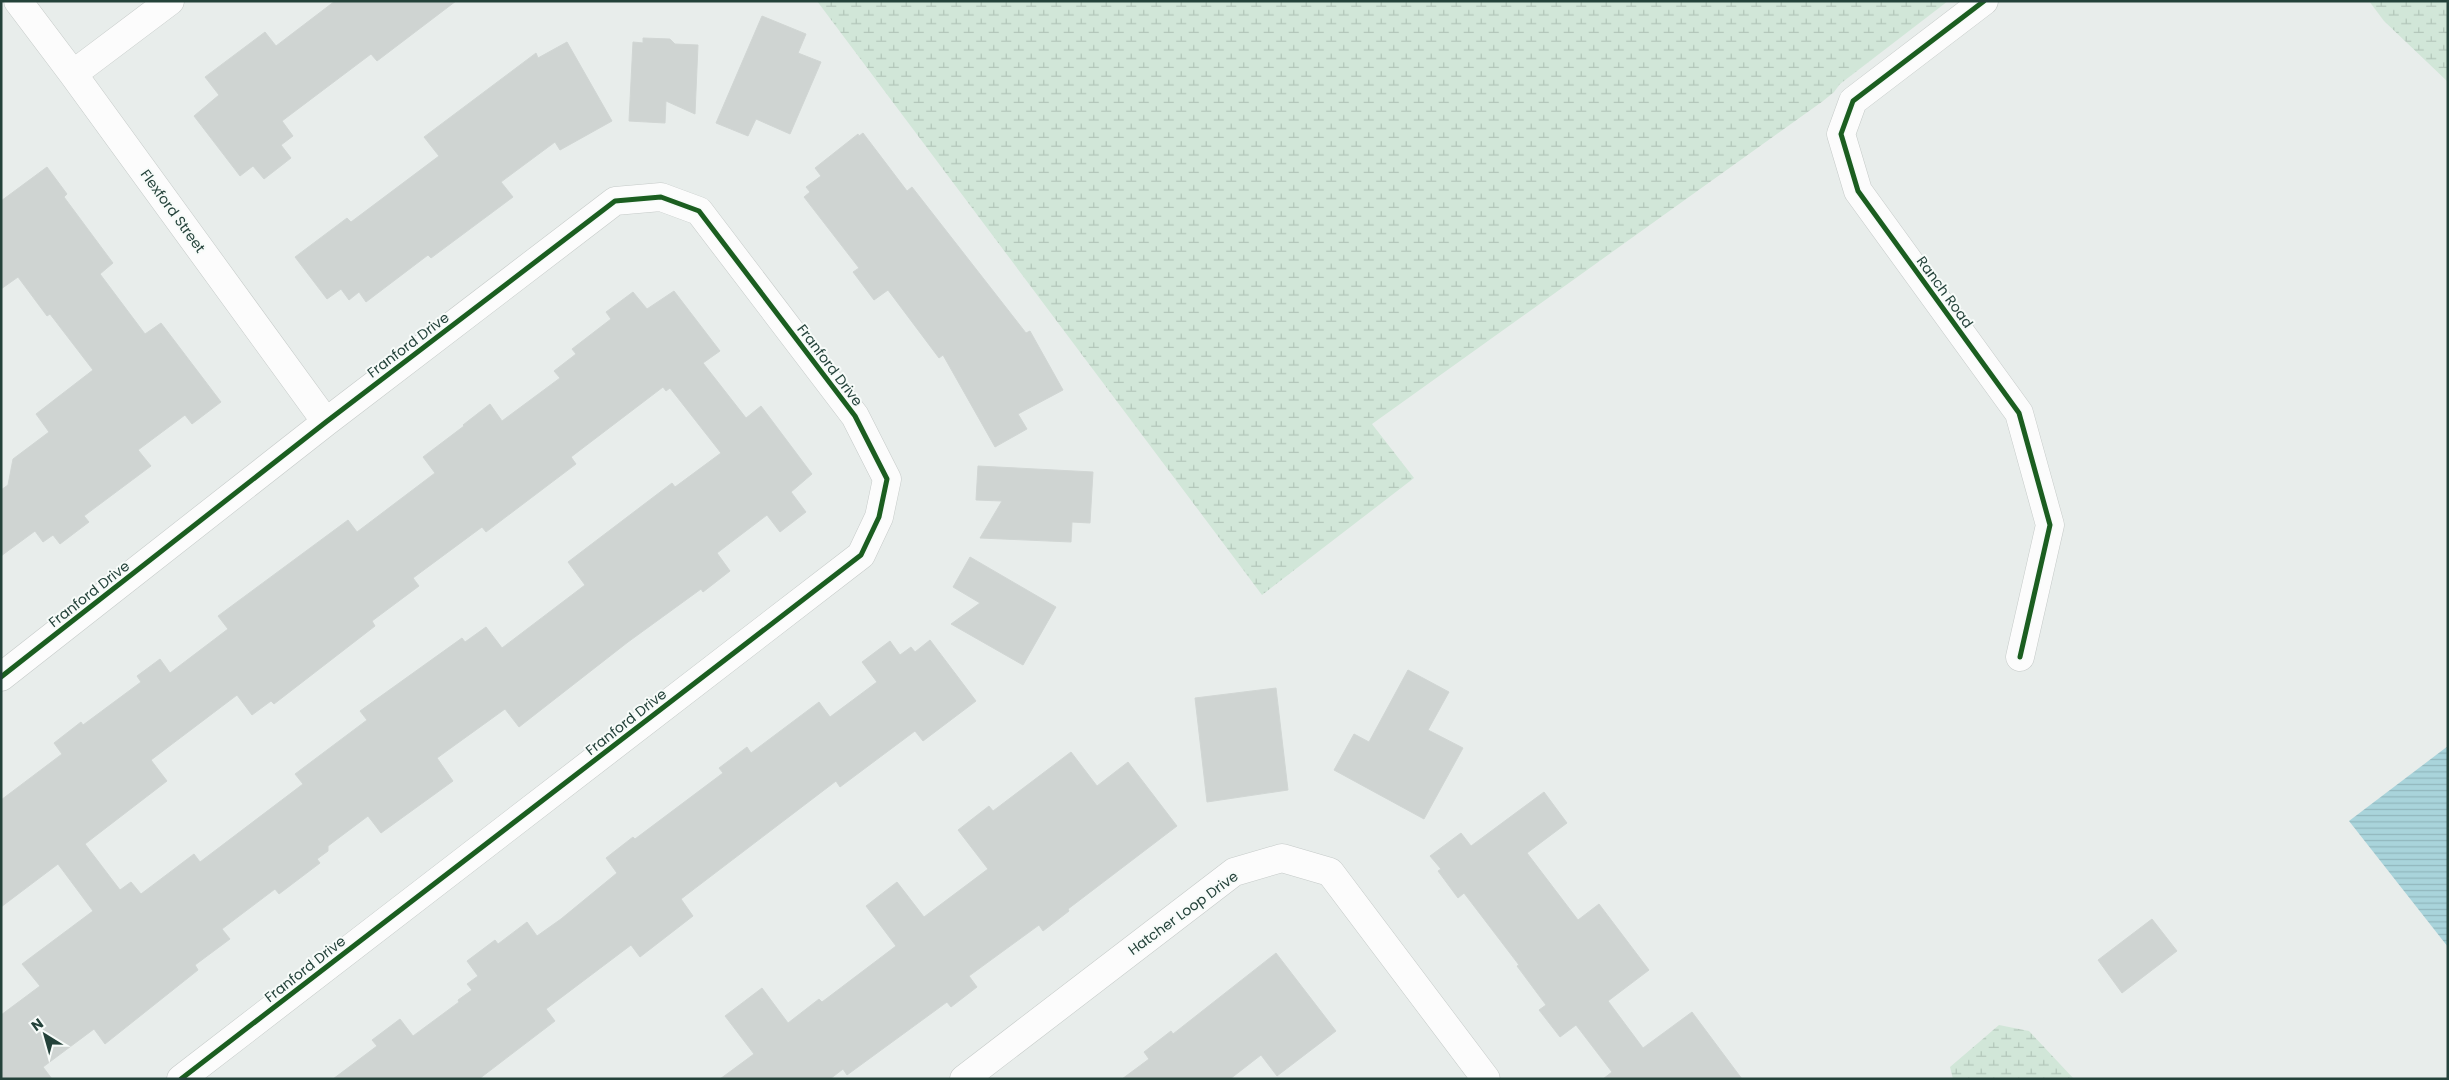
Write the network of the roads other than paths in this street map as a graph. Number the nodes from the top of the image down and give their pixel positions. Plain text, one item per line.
1 (18, 1) edge
2 (170, 1) edge
3 (1984, 1) edge
4 (73, 74) junction
5 (326, 422) junction
6 (2020, 657) dead end
7 (1, 677) edge
8 (181, 1079) edge
9 (964, 1079) edge
10 (1486, 1079) edge

1 - 4 street, Flexford Street
2 - 4 street
3 - 6 street, Ranch Road
4 - 5 street, Flexford Street
5 - 7 street, Franford Drive
5 - 8 street, Franford Drive
9 - 10 street, Hatcher Loop Drive

